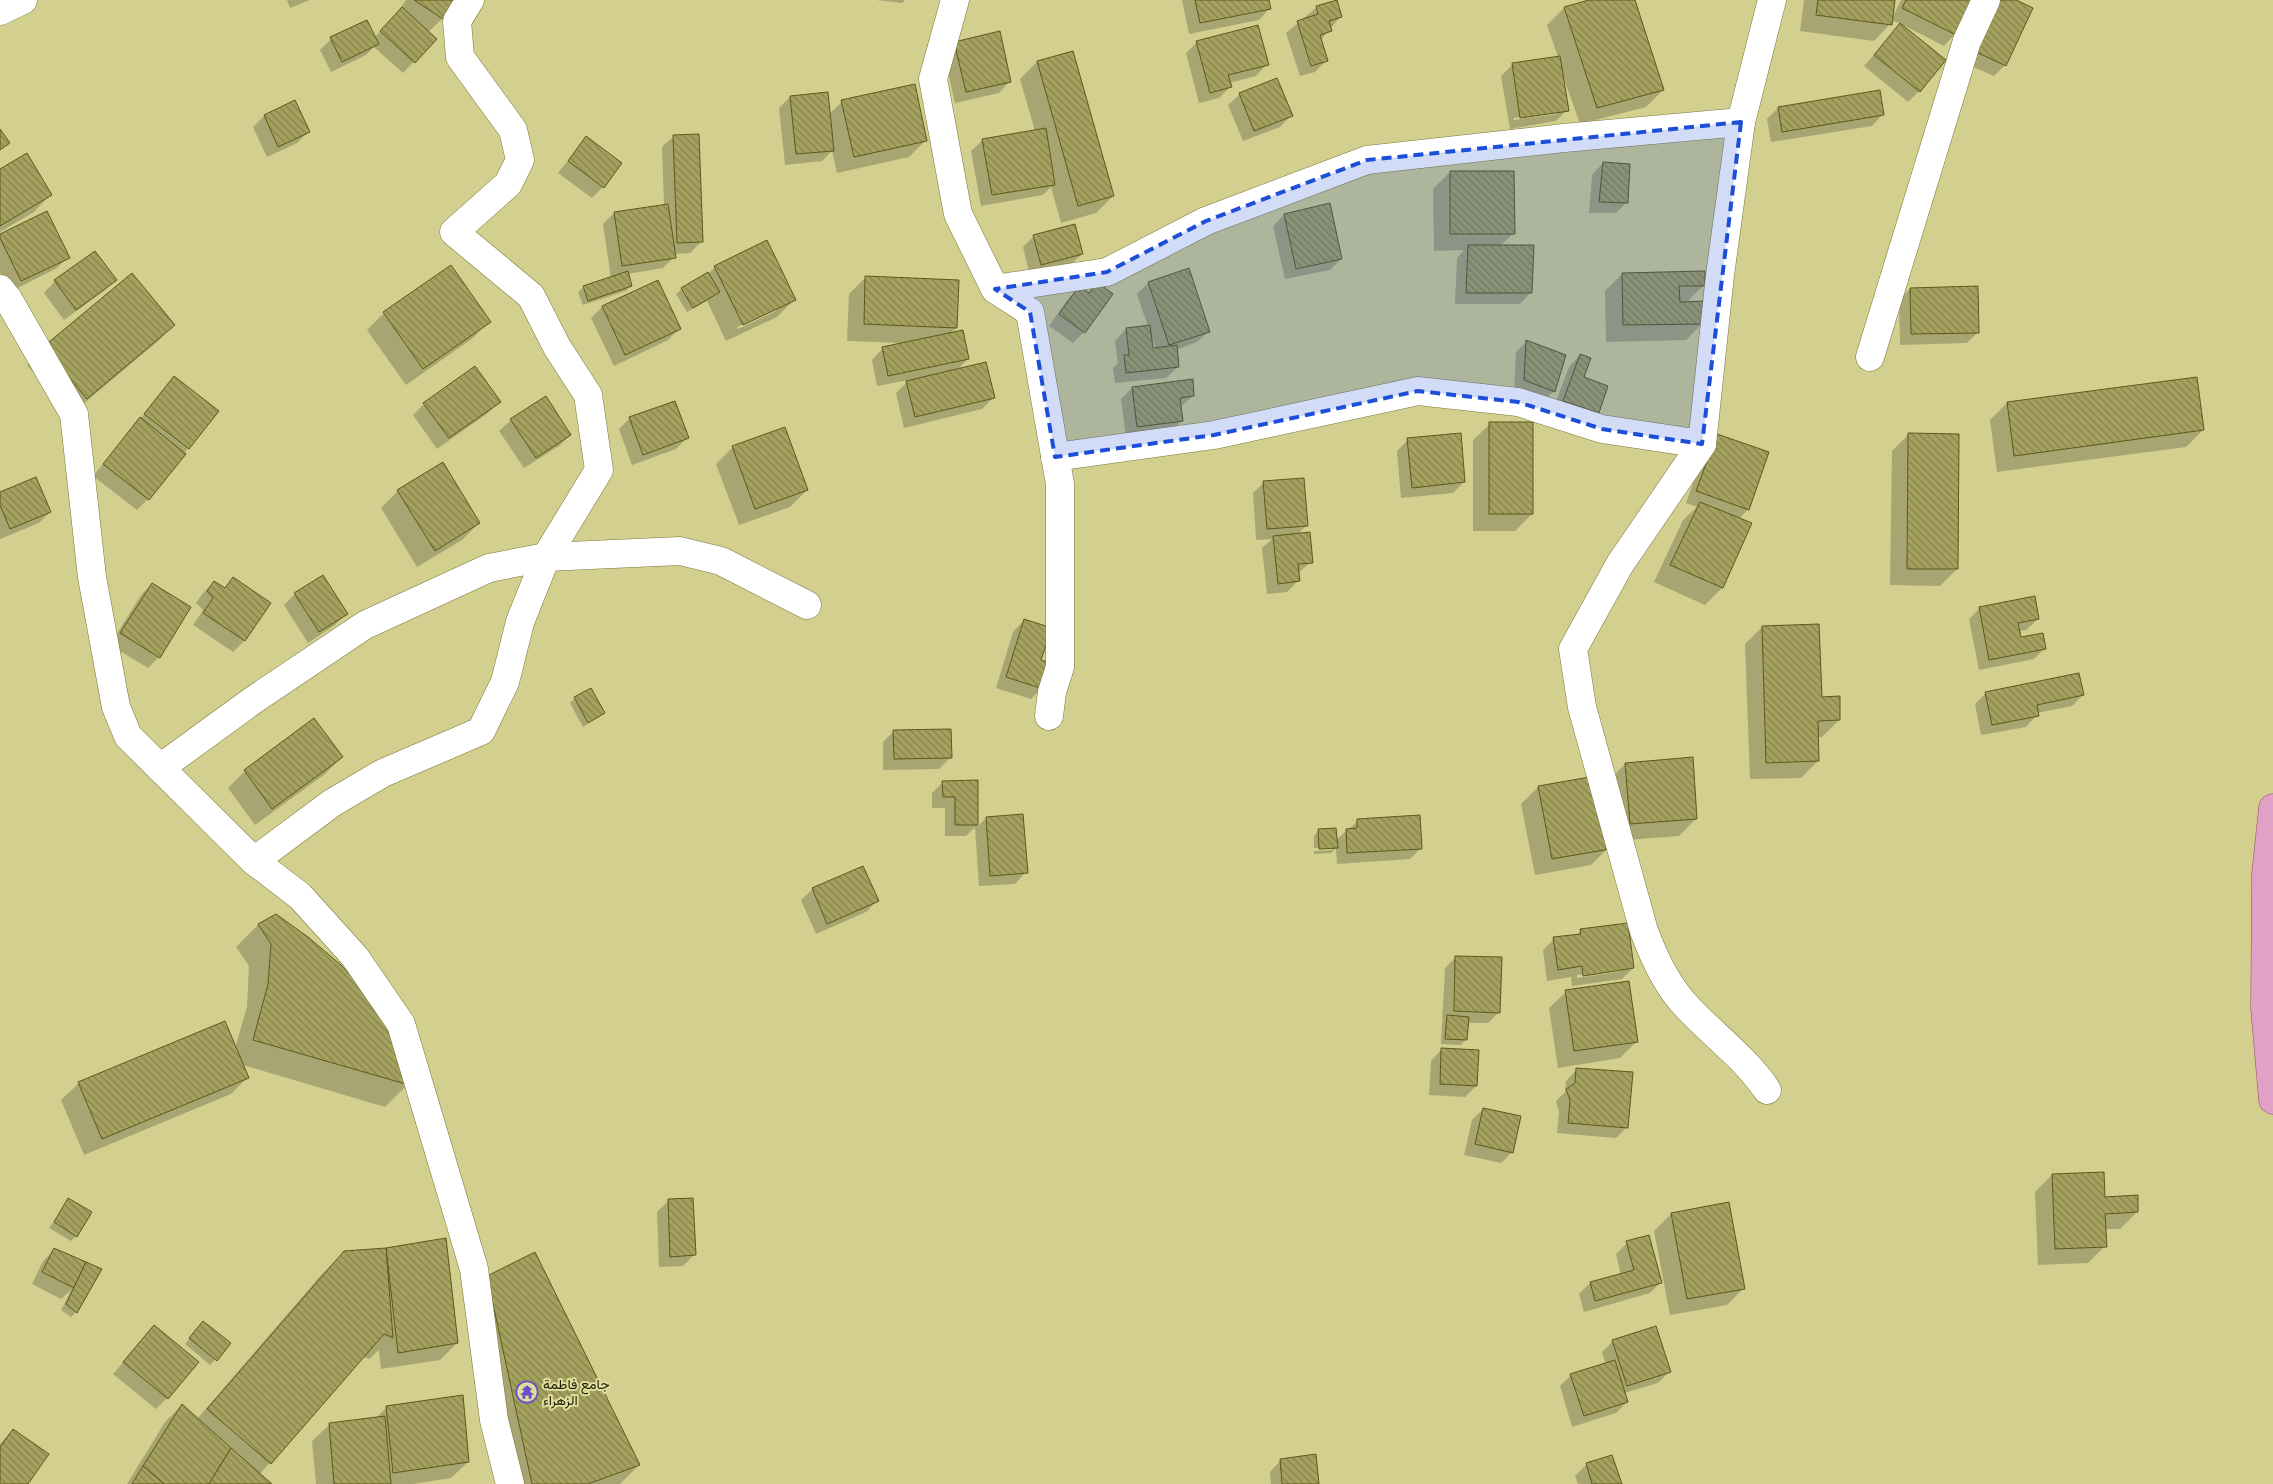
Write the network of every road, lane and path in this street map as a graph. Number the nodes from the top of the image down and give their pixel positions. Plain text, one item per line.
1 (23, 0) edge
2 (470, 0) edge
3 (956, 0) edge
4 (1772, 0) edge
5 (1986, 0) edge
6 (0, 11) edge
7 (1741, 122) junction
8 (0, 289) edge
9 (995, 289) junction
10 (1870, 357) dead end
11 (1702, 444) junction
12 (1056, 457) junction
13 (546, 557) junction
14 (807, 605) dead end
15 (1050, 716) dead end
16 (160, 768) junction
17 (2273, 808) edge
18 (254, 862) junction
19 (1767, 1090) dead end
20 (2273, 1100) edge
21 (510, 1484) edge

1 - 6 street
2 - 13 street
3 - 9 street
4 - 7 street
5 - 10 street
7 - 9 street
7 - 11 street
8 - 16 street
9 - 12 street
11 - 12 street
11 - 19 street
12 - 15 street
13 - 14 street
13 - 16 street
13 - 18 street
16 - 18 street
17 - 20 main road
18 - 21 street

